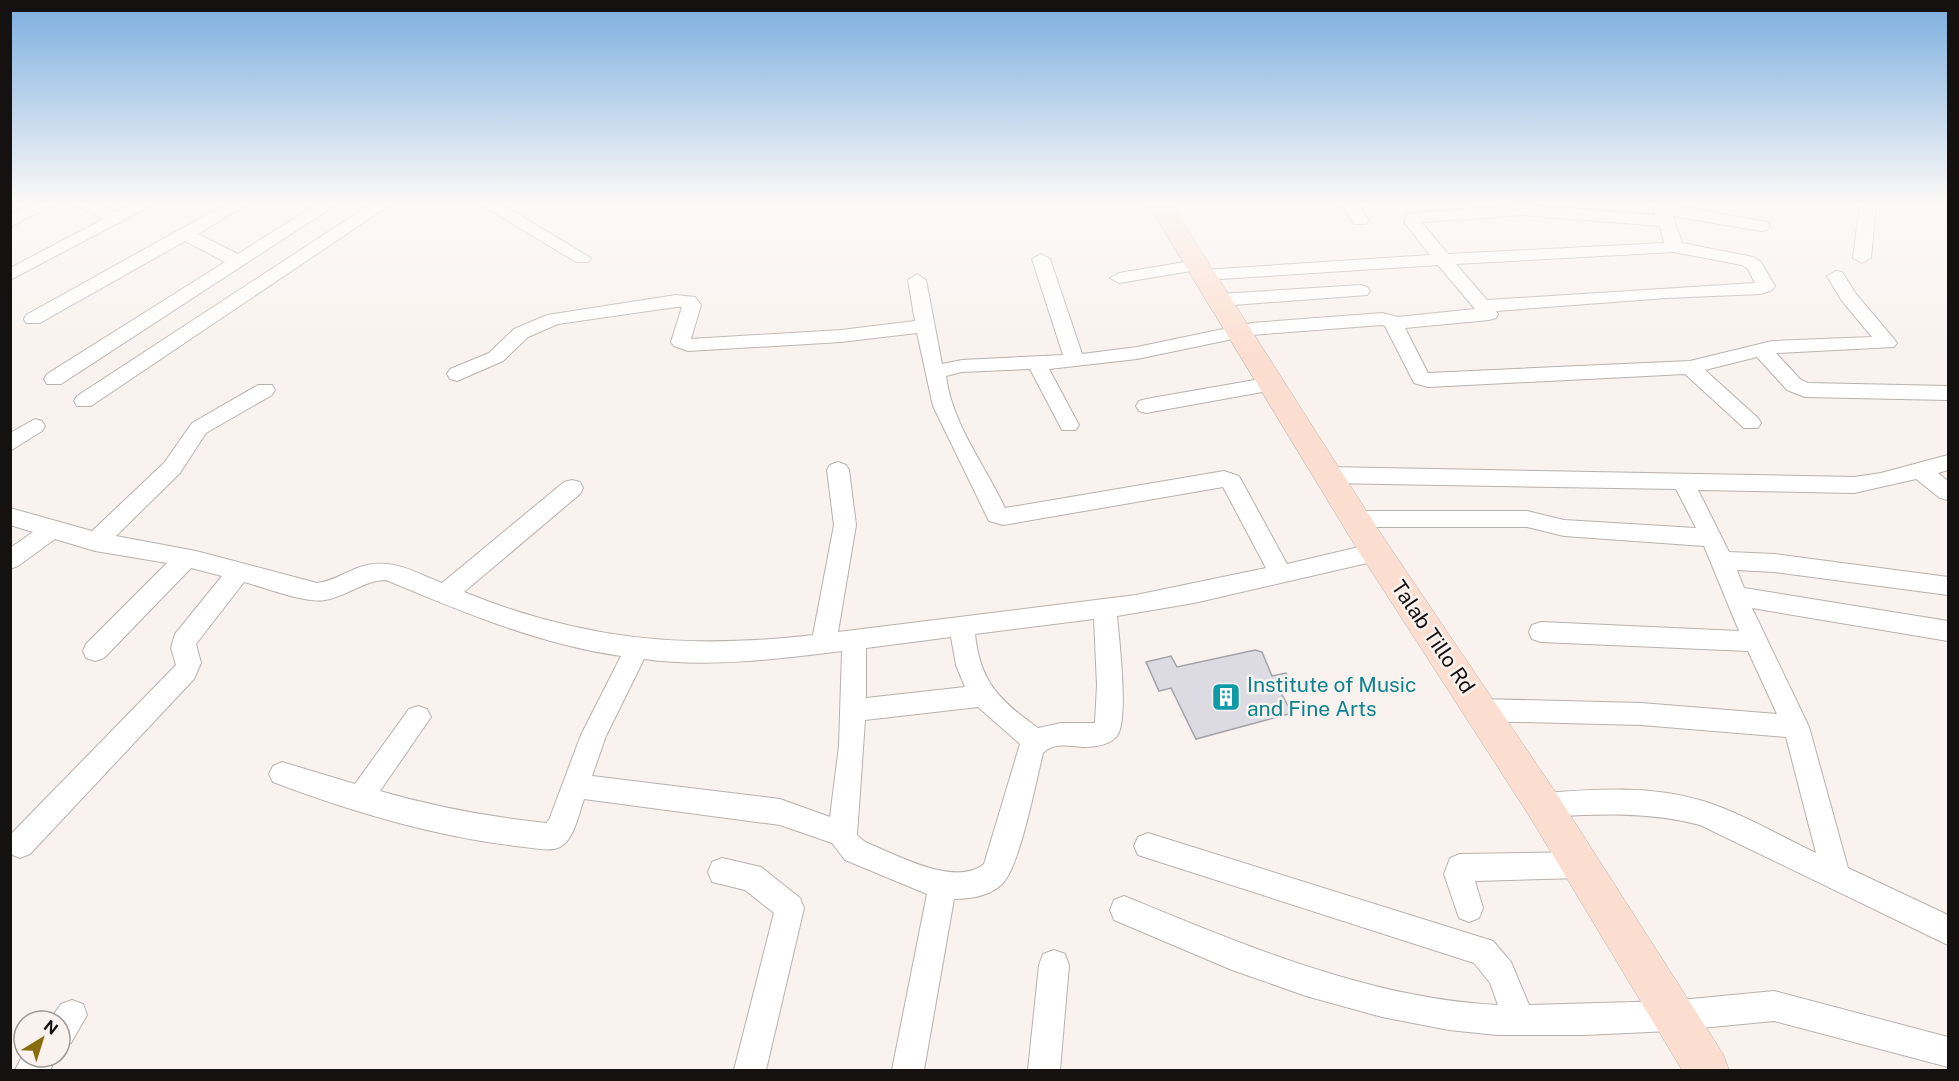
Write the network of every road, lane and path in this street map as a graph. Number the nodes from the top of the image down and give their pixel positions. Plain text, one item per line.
1 (50, 254) edge
2 (148, 254) edge
3 (224, 254) edge
4 (251, 254) edge
5 (306, 254) edge
6 (576, 254) edge
7 (1191, 254) edge
8 (1439, 254) edge
9 (1541, 254) edge
10 (1712, 254) edge
11 (1862, 254) edge
12 (582, 258) dead end
13 (1862, 258) dead end
14 (1041, 259) dead end
15 (1444, 260) junction
16 (239, 262) junction
17 (10, 275) edge
18 (1836, 276) dead end
19 (1119, 278) dead end
20 (917, 279) dead end
21 (1207, 280) junction
22 (1361, 291) dead end
23 (1484, 306) junction
24 (33, 319) dead end
25 (1393, 323) junction
26 (925, 326) junction
27 (1239, 331) junction
28 (1761, 348) junction
29 (1075, 361) junction
30 (1036, 362) junction
31 (1690, 367) junction
32 (936, 371) junction
33 (457, 374) dead end
34 (54, 380) dead end
35 (1272, 384) junction
36 (265, 390) dead end
37 (1948, 393) edge
38 (84, 401) dead end
39 (1146, 406) dead end
40 (1751, 423) dead end
41 (1069, 425) dead end
42 (35, 426) dead end
43 (10, 444) edge
44 (1948, 463) edge
45 (838, 470) dead end
46 (1920, 471) junction
47 (1328, 475) junction
48 (1684, 483) junction
49 (572, 488) dead end
50 (1948, 492) edge
51 (10, 516) edge
52 (1355, 519) junction
53 (52, 530) junction
54 (94, 542) junction
55 (1717, 549) junction
56 (1376, 552) junction
57 (186, 558) junction
58 (10, 560) edge
59 (237, 572) junction
60 (1280, 573) junction
61 (1948, 586) edge
62 (445, 594) junction
63 (1736, 596) junction
64 (1105, 608) junction
65 (962, 625) junction
66 (1948, 631) edge
67 (1542, 632) dead end
68 (854, 639) junction
69 (1756, 642) junction
70 (824, 643) junction
71 (637, 649) junction
72 (95, 651) dead end
73 (982, 696) junction
74 (853, 710) junction
75 (1481, 710) junction
76 (418, 717) dead end
77 (1796, 727) junction
78 (1036, 741) junction
79 (282, 774) dead end
80 (575, 786) junction
81 (360, 798) junction
82 (1543, 805) junction
83 (842, 834) junction
84 (20, 845) dead end
85 (1148, 846) dead end
86 (1580, 866) junction
87 (722, 872) dead end
88 (1836, 874) junction
89 (940, 886) junction
90 (1469, 908) dead end
91 (1124, 910) dead end
92 (1948, 930) edge
93 (1054, 965) dead end
94 (1672, 1016) junction
95 (1519, 1019) junction
96 (1948, 1052) edge
97 (750, 1071) edge
98 (908, 1071) edge
99 (1044, 1071) edge
100 (1707, 1071) edge

1 - 17 street
2 - 24 street
3 - 16 street
4 - 16 street
5 - 38 street
6 - 12 street
7 - 21 main road, Talab Tillo Rd
8 - 15 street
9 - 15 street
10 - 23 street
11 - 13 street
14 - 29 street
15 - 21 street
15 - 23 street
16 - 34 street
18 - 28 street
19 - 21 street
20 - 26 street
21 - 22 street
21 - 27 main road, Talab Tillo Rd
23 - 25 street
25 - 27 street
25 - 31 street
26 - 32 street
26 - 33 street
27 - 29 street
27 - 35 main road, Talab Tillo Rd
28 - 31 street
28 - 37 street
29 - 30 street
30 - 32 street
30 - 41 street
31 - 40 street
32 - 60 street
35 - 39 street
35 - 47 main road, Talab Tillo Rd
36 - 54 street
42 - 43 street
44 - 46 street
45 - 70 street
46 - 48 street
46 - 50 street
47 - 48 street
47 - 52 main road, Talab Tillo Rd
48 - 55 street
49 - 62 street
51 - 53 street
52 - 55 street
52 - 56 main road, Talab Tillo Rd
53 - 54 street
53 - 58 street
54 - 57 street
55 - 61 street
55 - 63 street
56 - 60 street
56 - 75 main road, Talab Tillo Rd
57 - 59 street
57 - 72 street
59 - 62 street
59 - 84 street
60 - 64 street
62 - 71 street
63 - 66 street
63 - 69 street
64 - 65 street
64 - 78 street
65 - 68 street
65 - 73 street
67 - 69 street
68 - 70 street
68 - 74 street
69 - 77 street
70 - 71 street
71 - 80 street
73 - 74 street
73 - 78 street
74 - 83 street
75 - 77 street
75 - 82 main road, Talab Tillo Rd
76 - 81 street
77 - 88 street
78 - 89 street
79 - 81 street
80 - 81 street
80 - 83 street
82 - 86 main road, Talab Tillo Rd
82 - 88 street
83 - 89 street
85 - 95 street
86 - 90 street
86 - 94 main road, Talab Tillo Rd
87 - 97 street
88 - 92 street
89 - 98 street
91 - 95 street
93 - 99 street
94 - 95 street
94 - 96 street
94 - 100 main road, Talab Tillo Rd

